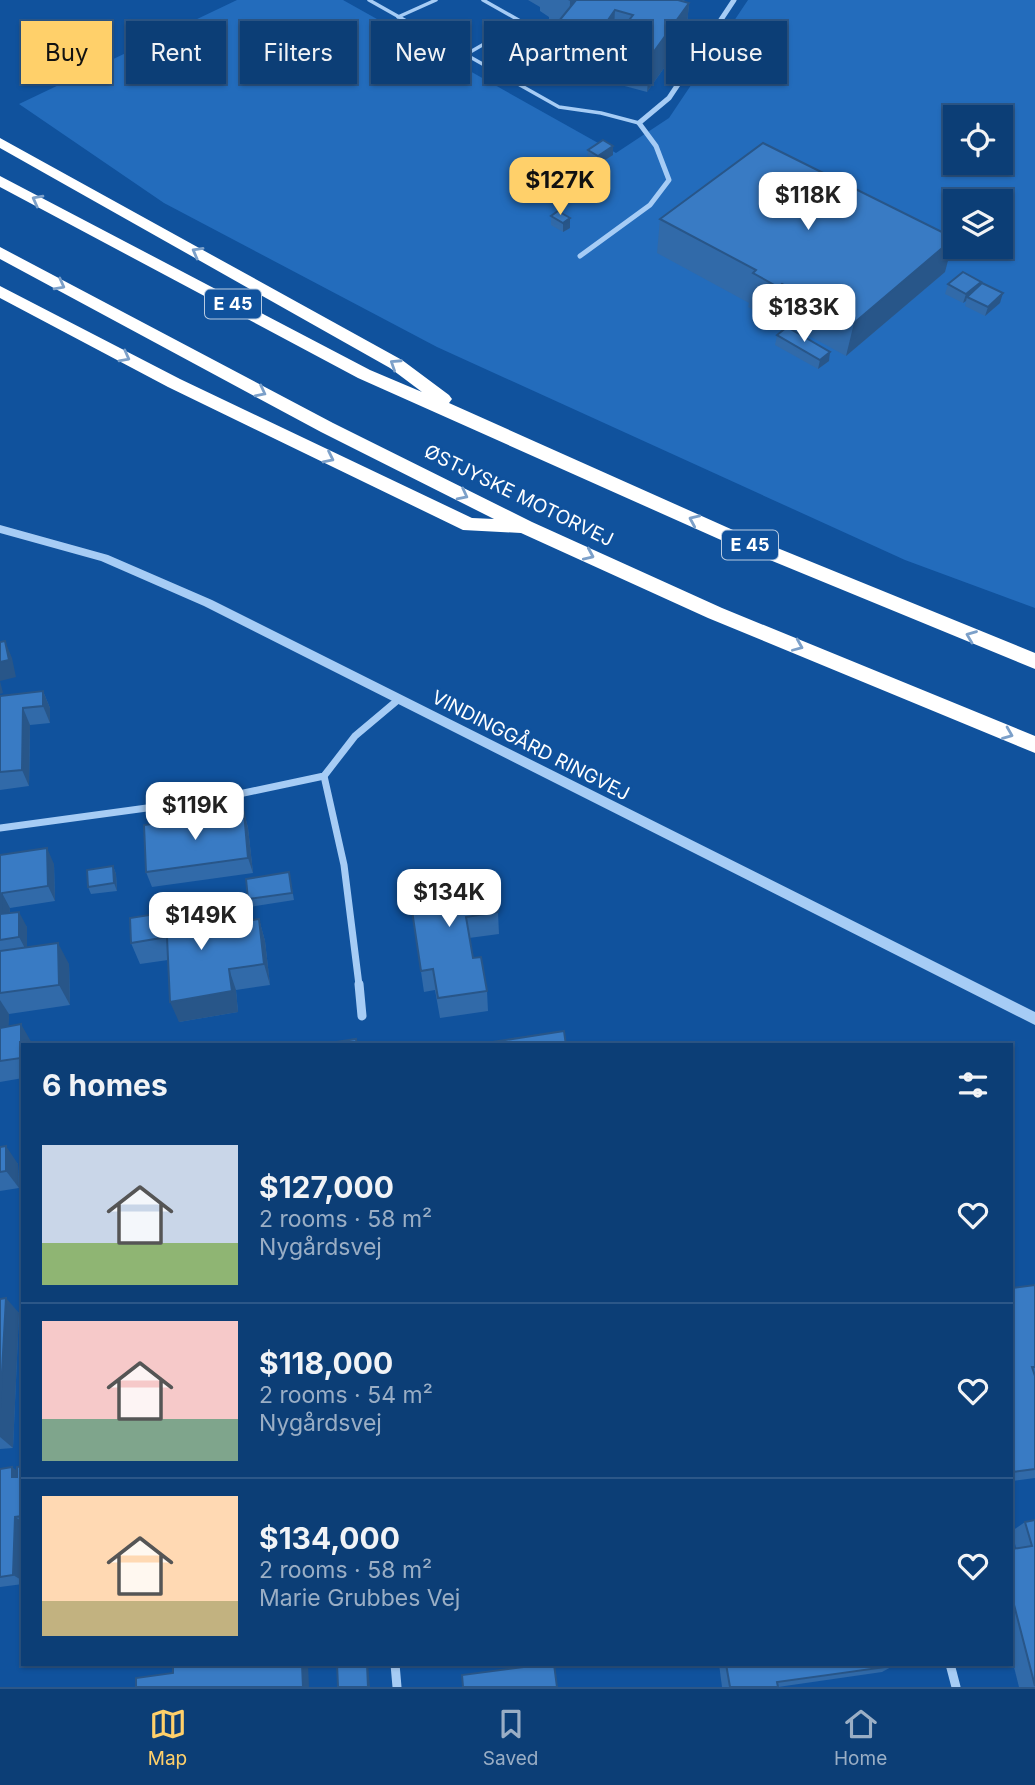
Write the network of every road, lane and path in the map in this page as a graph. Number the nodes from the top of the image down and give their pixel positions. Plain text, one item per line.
1 (369, 0) edge
2 (436, 0) edge
3 (483, 0) edge
4 (734, 0) edge
5 (398, 18) junction
6 (403, 21) edge
7 (470, 52) edge
8 (470, 58) edge
9 (639, 123) junction
10 (0, 142) edge
11 (0, 181) edge
12 (0, 252) edge
13 (580, 256) dead end
14 (0, 291) edge
15 (470, 418) junction
16 (527, 528) junction
17 (0, 529) edge
18 (1035, 661) edge
19 (399, 698) junction
20 (1035, 745) edge
21 (324, 776) junction
22 (0, 828) edge
23 (362, 1016) dead end
24 (1035, 1019) edge
25 (395, 1666) edge
26 (951, 1666) edge
27 (397, 1687) edge
28 (956, 1687) edge

1 - 5 lane
2 - 5 lane
3 - 7 lane
4 - 9 street
5 - 6 lane
8 - 9 lane
9 - 13 street
15 -> 10 highway
15 -> 11 highway, E 45
12 -> 16 highway, ØSTJYSKE MOTORVEJ
14 -> 16 highway
18 -> 15 highway, E 45
16 -> 20 highway, ØSTJYSKE MOTORVEJ
17 - 19 street, VINDINGGÅRD RINGVEJ
19 - 21 street
19 - 24 street, VINDINGGÅRD RINGVEJ
21 - 22 street
21 - 23 street
25 - 27 street
26 - 28 street

